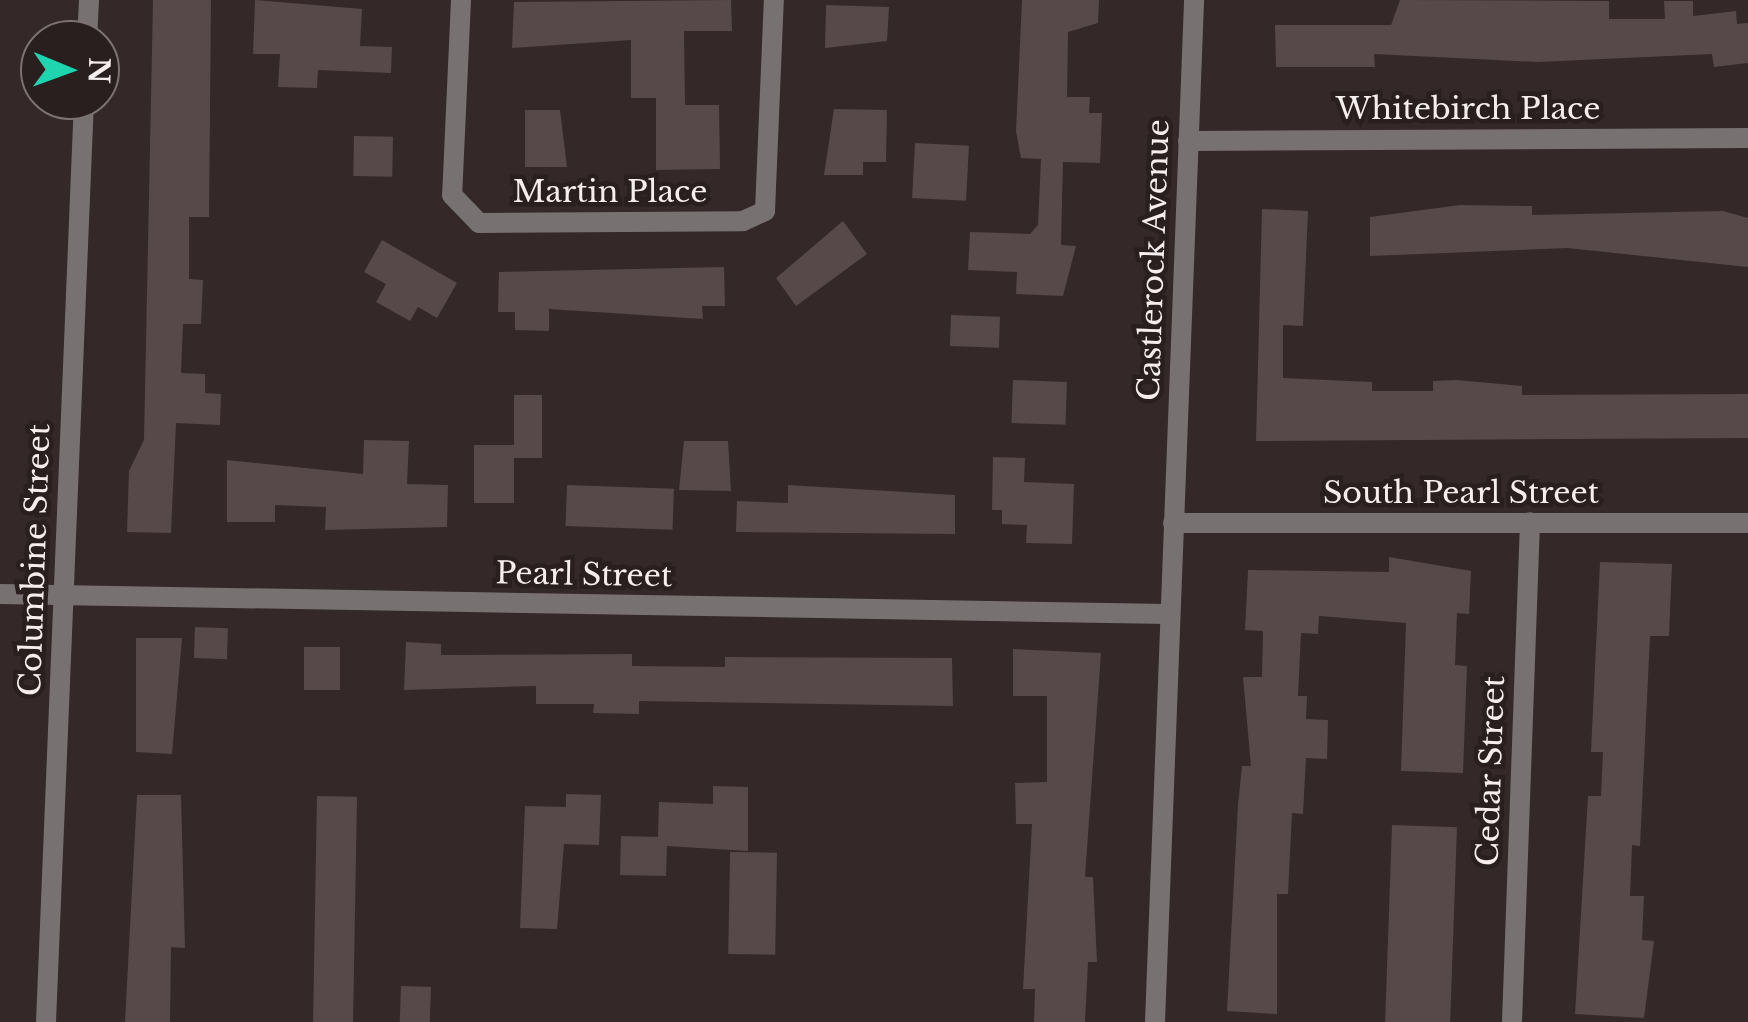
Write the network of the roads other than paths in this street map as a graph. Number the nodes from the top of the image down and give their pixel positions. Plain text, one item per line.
1 (461, 0) edge
2 (774, 0) edge
3 (1194, 0) edge
4 (83, 120) edge
5 (1748, 138) edge
6 (1188, 141) junction
7 (1530, 522) junction
8 (1173, 523) junction
9 (1748, 523) edge
10 (0, 594) edge
11 (63, 597) junction
12 (1168, 614) junction
13 (46, 1022) edge
14 (1155, 1022) edge
15 (1512, 1022) edge

1 - 2 street, Martin Place
3 - 6 street, Castlerock Avenue
4 - 11 street, Columbine Street
5 - 6 street, Whitebirch Place
6 - 8 street, Castlerock Avenue
7 - 8 street, South Pearl Street
7 - 9 street, South Pearl Street
7 - 15 street, Cedar Street
8 - 12 street, Castlerock Avenue
10 - 11 street, Pearl Street
11 - 12 street, Pearl Street
11 - 13 street, Columbine Street
12 - 14 street

